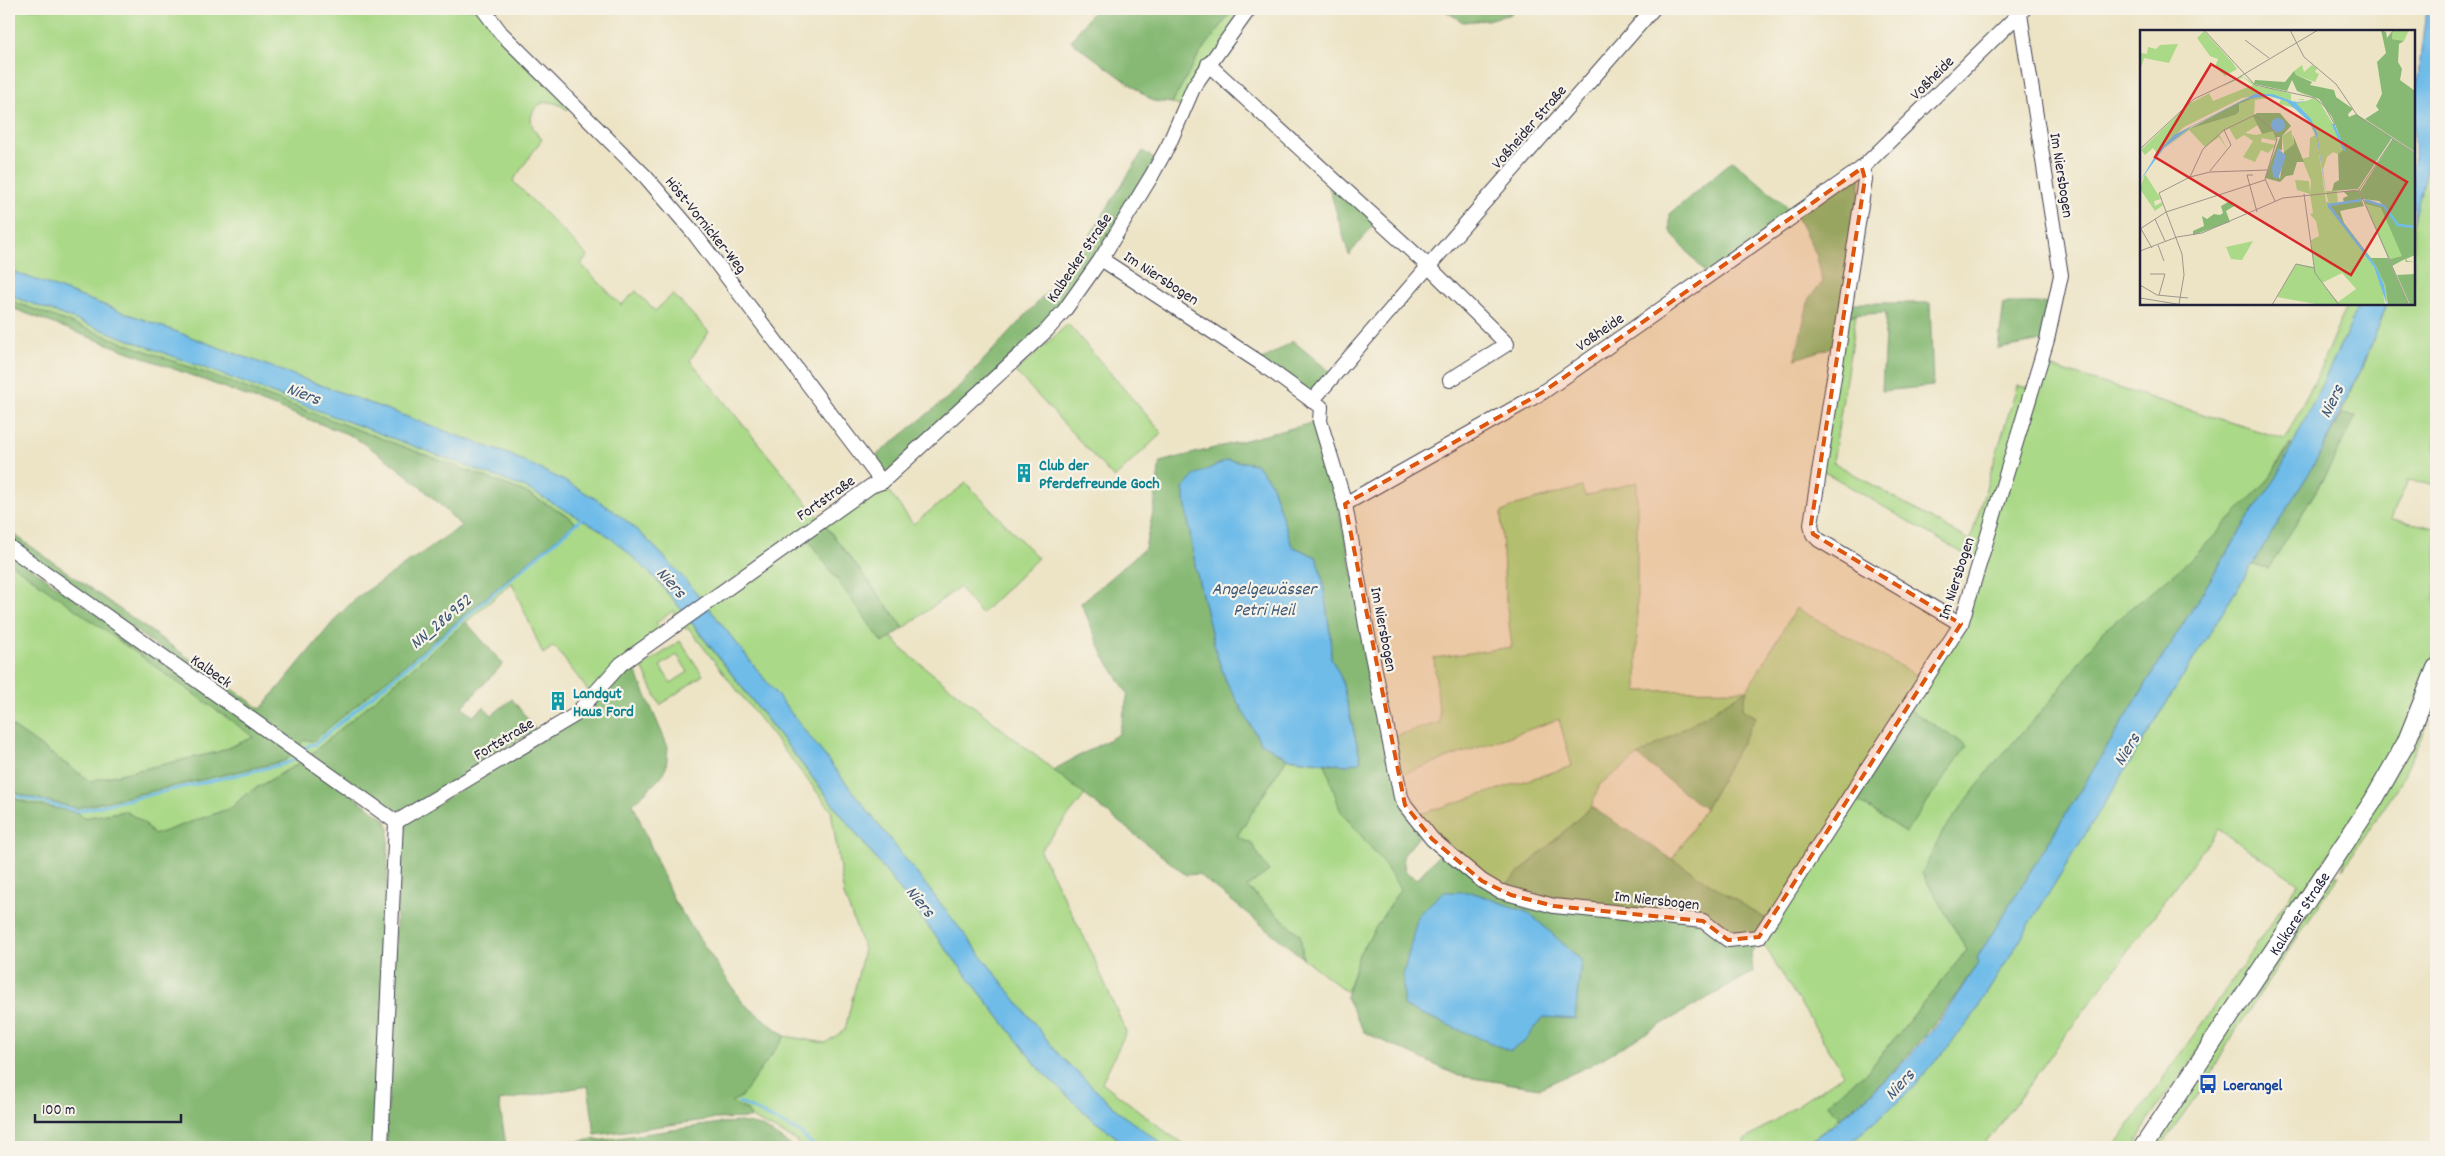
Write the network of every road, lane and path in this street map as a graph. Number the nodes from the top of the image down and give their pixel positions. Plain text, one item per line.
1 (483, 9) edge
2 (1249, 9) edge
3 (1653, 9) edge
4 (2022, 11) edge
5 (1208, 64) junction
6 (1862, 168) junction
7 (1101, 259) junction
8 (1427, 265) junction
9 (1450, 380) dead end
10 (1312, 400) junction
11 (882, 482) junction
12 (1345, 504) junction
13 (9, 547) edge
14 (1961, 624) junction
15 (2436, 668) edge
16 (396, 822) junction
17 (381, 1147) edge
18 (2143, 1147) edge

1 - 11 street, Höst-Vornicker-Weg
2 - 5 street, Kalbecker Straße
3 - 8 street, Voßheider Straße
4 - 6 street, Voßheide
4 - 14 street, Im Niersbogen
5 - 7 street, Kalbecker Straße
5 - 8 street
6 - 12 street, Voßheide
6 - 14 street
7 - 10 street, Im Niersbogen
7 - 11 street, Kalbecker Straße
8 - 9 street
8 - 10 street, Voßheider Straße
10 - 12 street, Im Niersbogen
11 - 16 street, Fortstraße
12 - 14 street, Im Niersbogen
13 - 16 street, Kalbeck
15 - 18 main road, Kalkarer Straße
16 - 17 street

